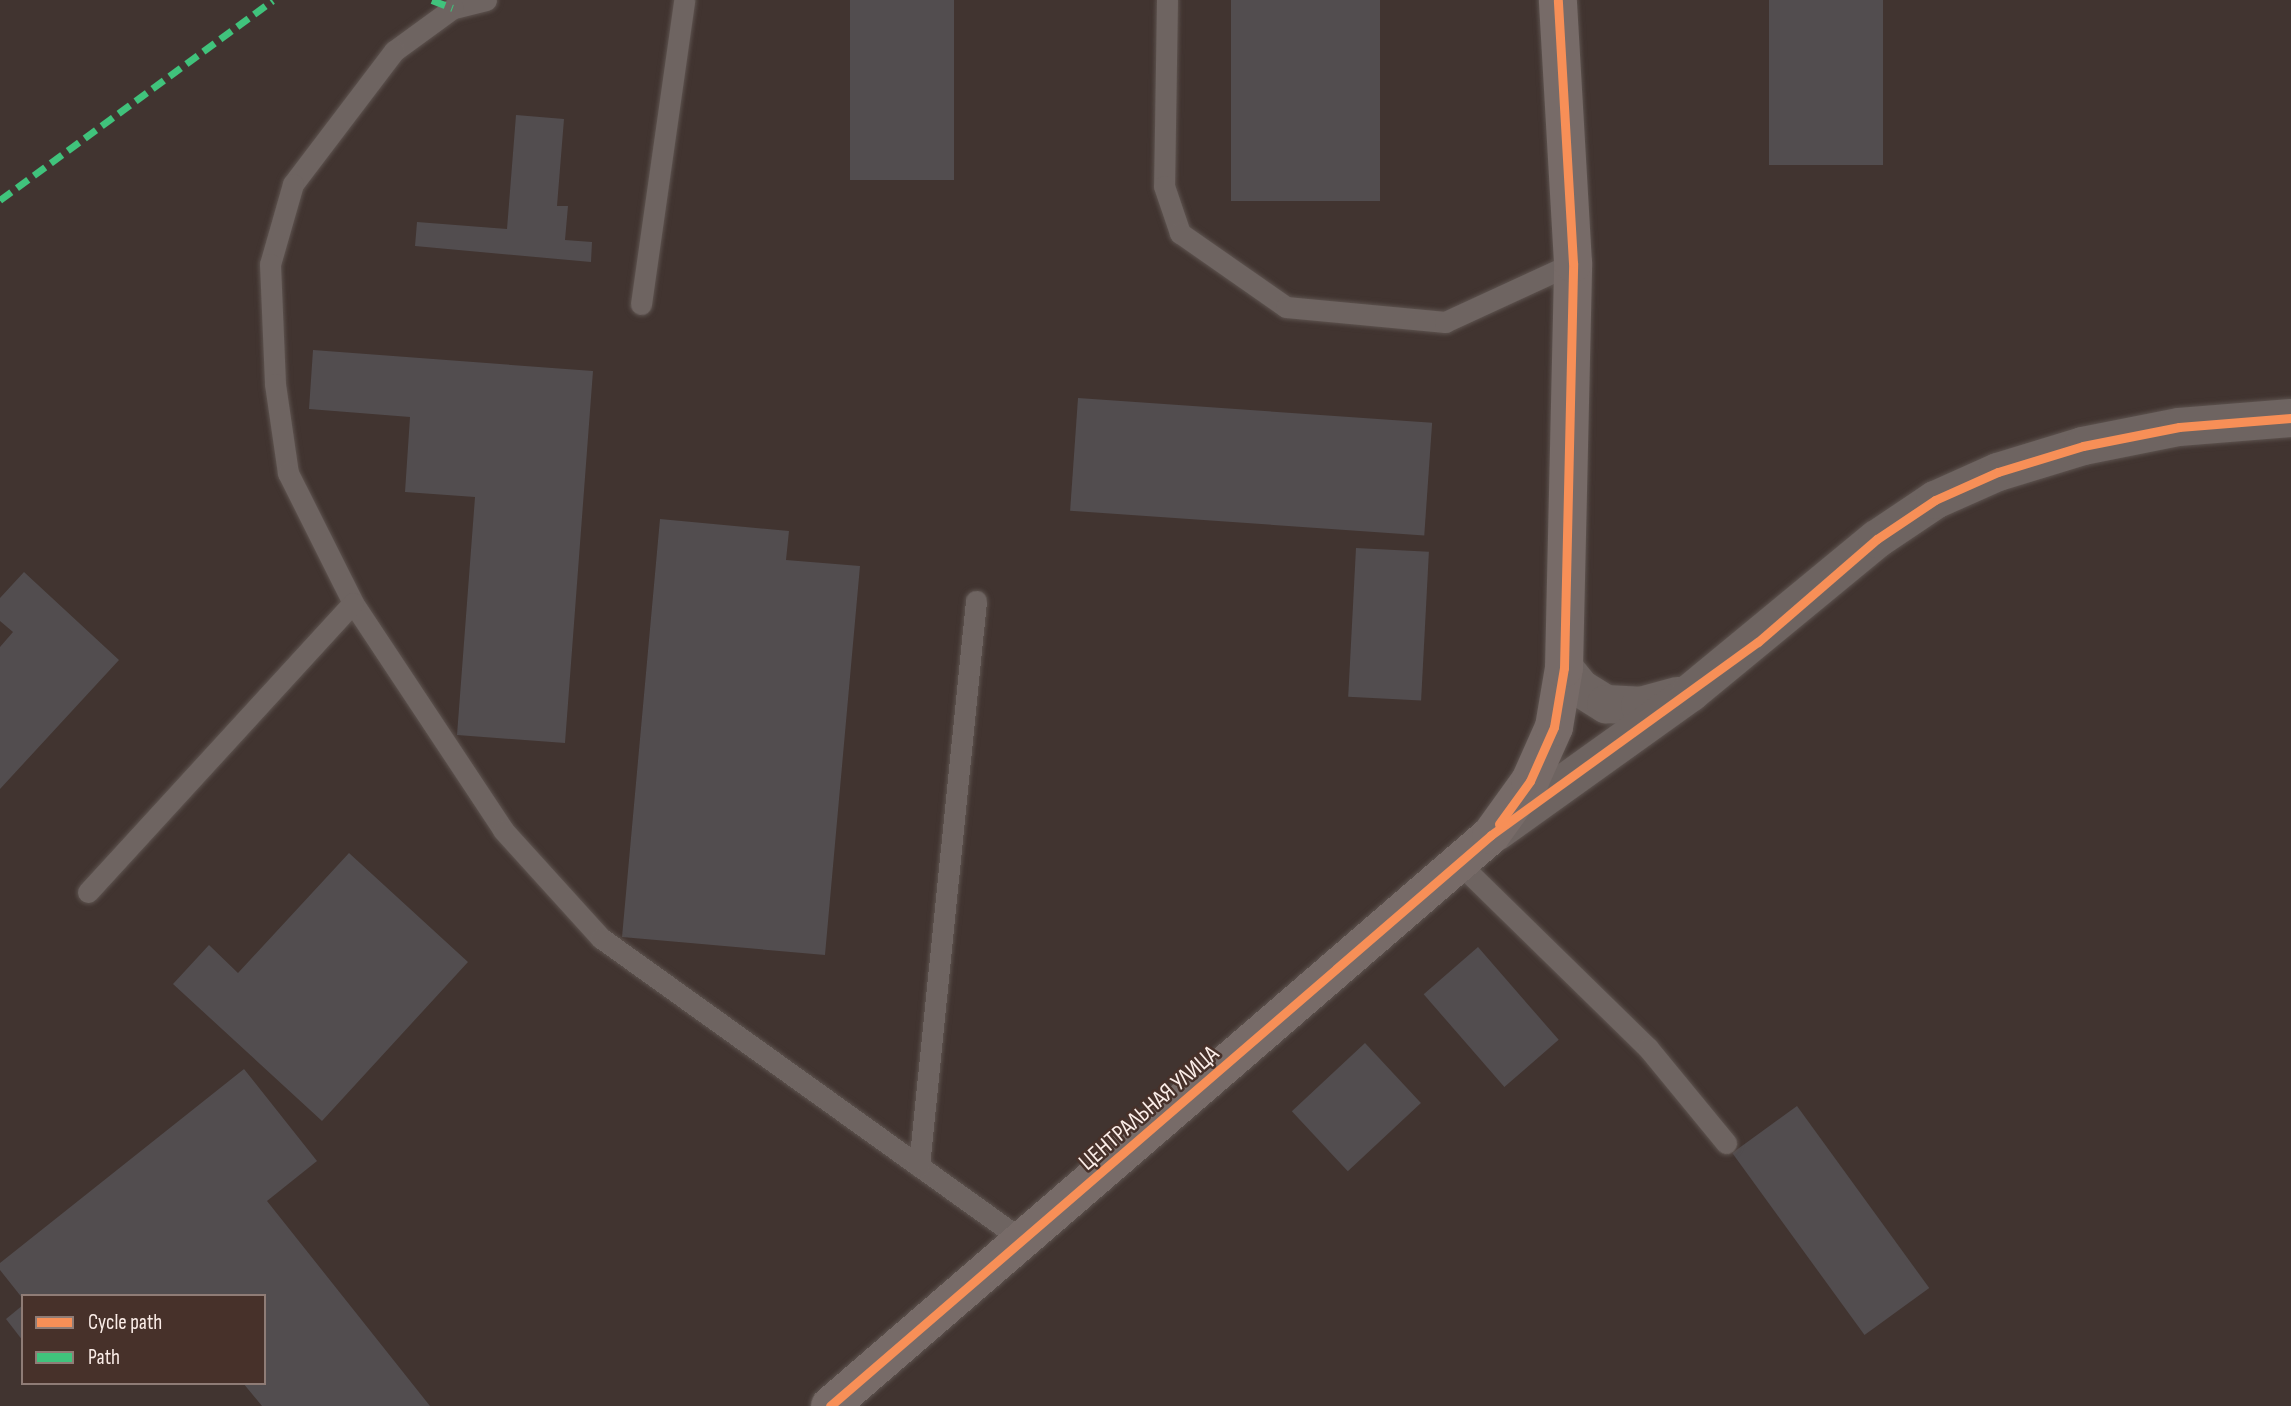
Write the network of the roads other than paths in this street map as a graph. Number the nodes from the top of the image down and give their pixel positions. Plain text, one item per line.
1 (486, 0) edge
2 (684, 0) edge
3 (1167, 0) edge
4 (1558, 0) edge
5 (1573, 263) junction
6 (641, 304) dead end
7 (2291, 418) edge
8 (976, 601) dead end
9 (353, 603) junction
10 (1564, 668) junction
11 (1690, 693) junction
12 (1491, 835) junction
13 (1459, 863) junction
14 (88, 892) dead end
15 (1726, 1143) dead end
16 (919, 1166) junction
17 (1025, 1242) junction
18 (830, 1406) edge

1 - 9 lane
2 - 6 lane
3 - 5 lane
4 - 5 street, ЦЕНТРАЛЬНАЯ УЛИЦА
5 - 10 street, ЦЕНТРАЛЬНАЯ УЛИЦА
7 - 11 street
8 - 16 lane
9 - 14 lane
9 - 16 lane
10 - 11 street
10 - 12 street, ЦЕНТРАЛЬНАЯ УЛИЦА
11 - 12 street
12 - 13 street, ЦЕНТРАЛЬНАЯ УЛИЦА
13 - 15 lane
13 - 17 street, ЦЕНТРАЛЬНАЯ УЛИЦА
16 - 17 lane
17 - 18 street, ЦЕНТРАЛЬНАЯ УЛИЦА

